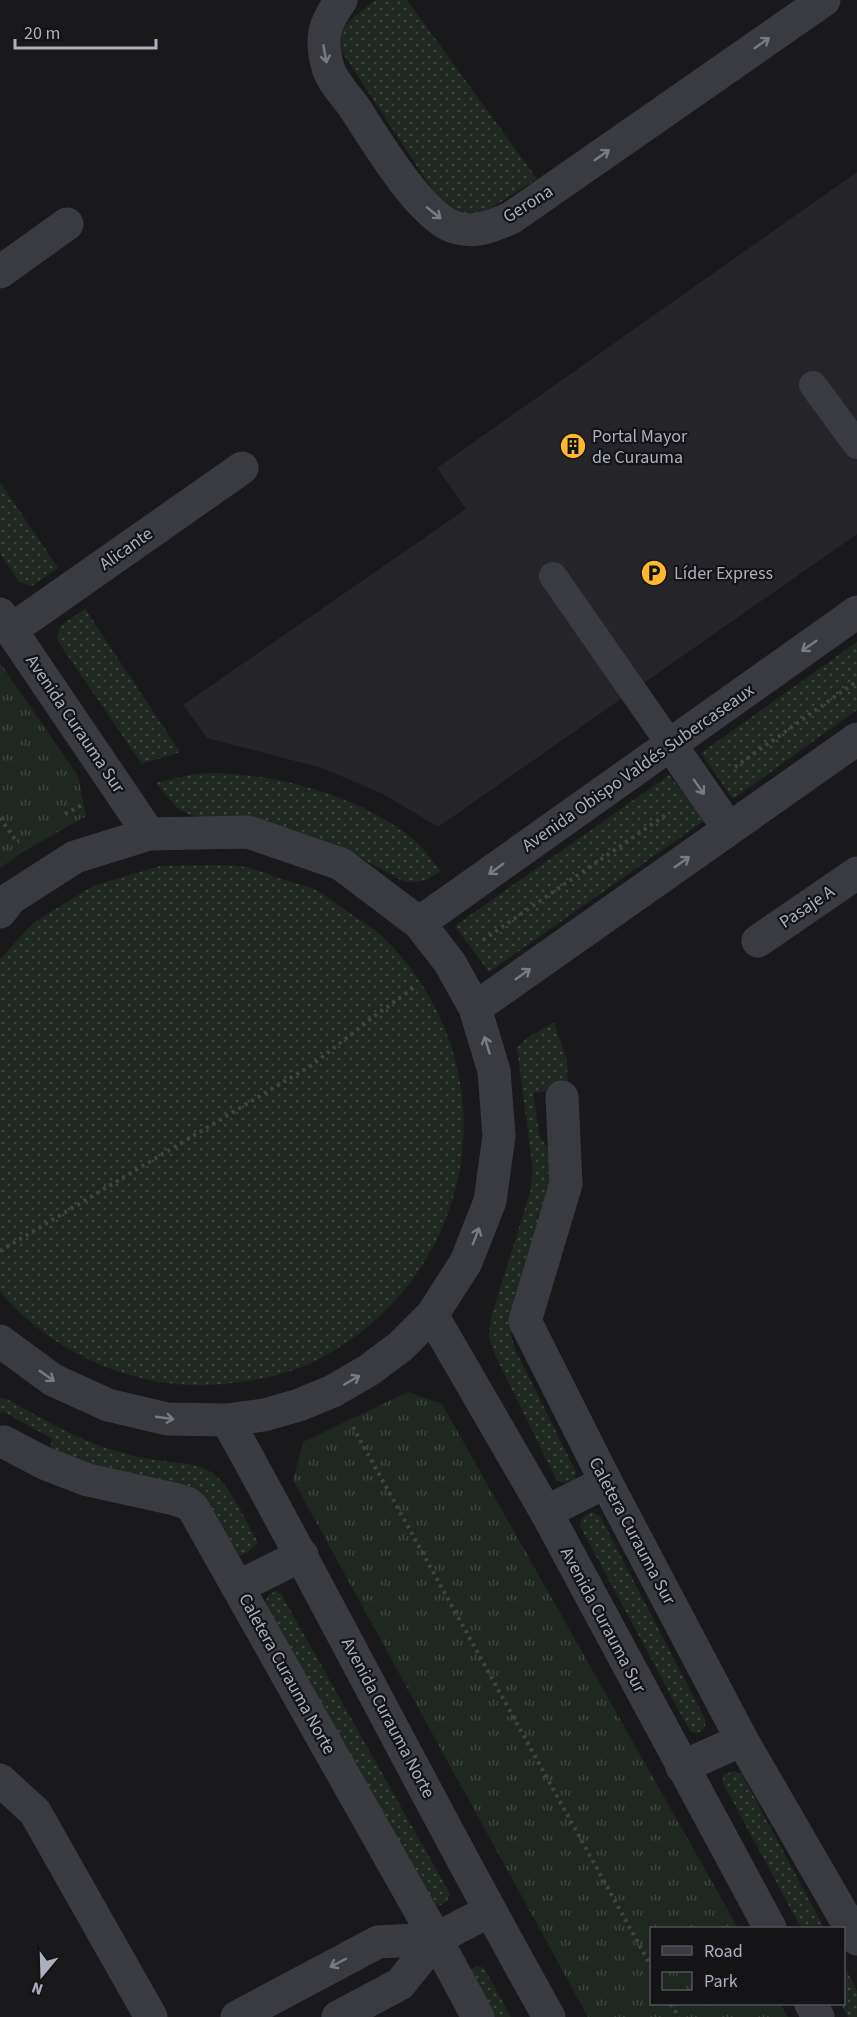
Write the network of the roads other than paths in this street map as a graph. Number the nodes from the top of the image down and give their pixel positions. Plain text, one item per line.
1 (341, 0) edge
2 (824, 0) edge
3 (67, 224) dead end
4 (0, 272) edge
5 (813, 385) dead end
6 (857, 445) edge
7 (242, 468) dead end
8 (553, 576) dead end
9 (857, 612) edge
10 (5, 622) edge
11 (857, 739) edge
12 (670, 744) junction
13 (729, 829) junction
14 (149, 834) junction
15 (857, 873) edge
16 (0, 912) edge
17 (419, 923) junction
18 (758, 941) dead end
19 (475, 1008) junction
20 (562, 1097) dead end
21 (432, 1315) junction
22 (1, 1344) edge
23 (227, 1420) junction
24 (4, 1442) dead end
25 (606, 1482) junction
26 (546, 1512) junction
27 (302, 1555) junction
28 (238, 1587) junction
29 (742, 1740) junction
30 (682, 1767) junction
31 (0, 1780) edge
32 (489, 1911) junction
33 (769, 1927) edge
34 (436, 1939) junction
35 (857, 1939) edge
36 (151, 2017) edge
37 (237, 2017) edge
38 (338, 2017) edge
39 (478, 2017) edge
40 (549, 2017) edge

1 -> 2 street, Gerona
3 - 4 street
5 - 6 lane
7 - 10 street, Alicante
8 - 12 lane
9 -> 12 street, Avenida Obispo Valdés Subercaseaux
10 - 14 street, Avenida Curauma Sur
11 - 13 street
12 -> 13 street
12 -> 17 street, Avenida Obispo Valdés Subercaseaux
19 -> 13 street
14 - 16 street
14 - 17 street
15 - 18 street, Pasaje A
17 - 19 street
21 -> 19 street
20 - 25 street, Caletera Curauma Sur
23 -> 21 street
21 - 26 street, Avenida Curauma Sur
22 -> 23 street
23 - 27 street, Avenida Curauma Norte
24 - 28 street, Caletera Curauma Norte
25 - 26 street
25 - 29 street, Caletera Curauma Sur
26 - 30 street, Avenida Curauma Sur
27 - 28 street
27 - 32 street, Avenida Curauma Norte
28 - 34 street, Caletera Curauma Norte
29 - 30 street
29 - 35 street, Caletera Curauma Sur
30 - 33 street, Avenida Curauma Sur
31 - 36 street
32 - 34 street
32 - 40 street, Avenida Curauma Norte
34 -> 37 street
34 - 38 street
34 - 39 street, Caletera Curauma Norte

